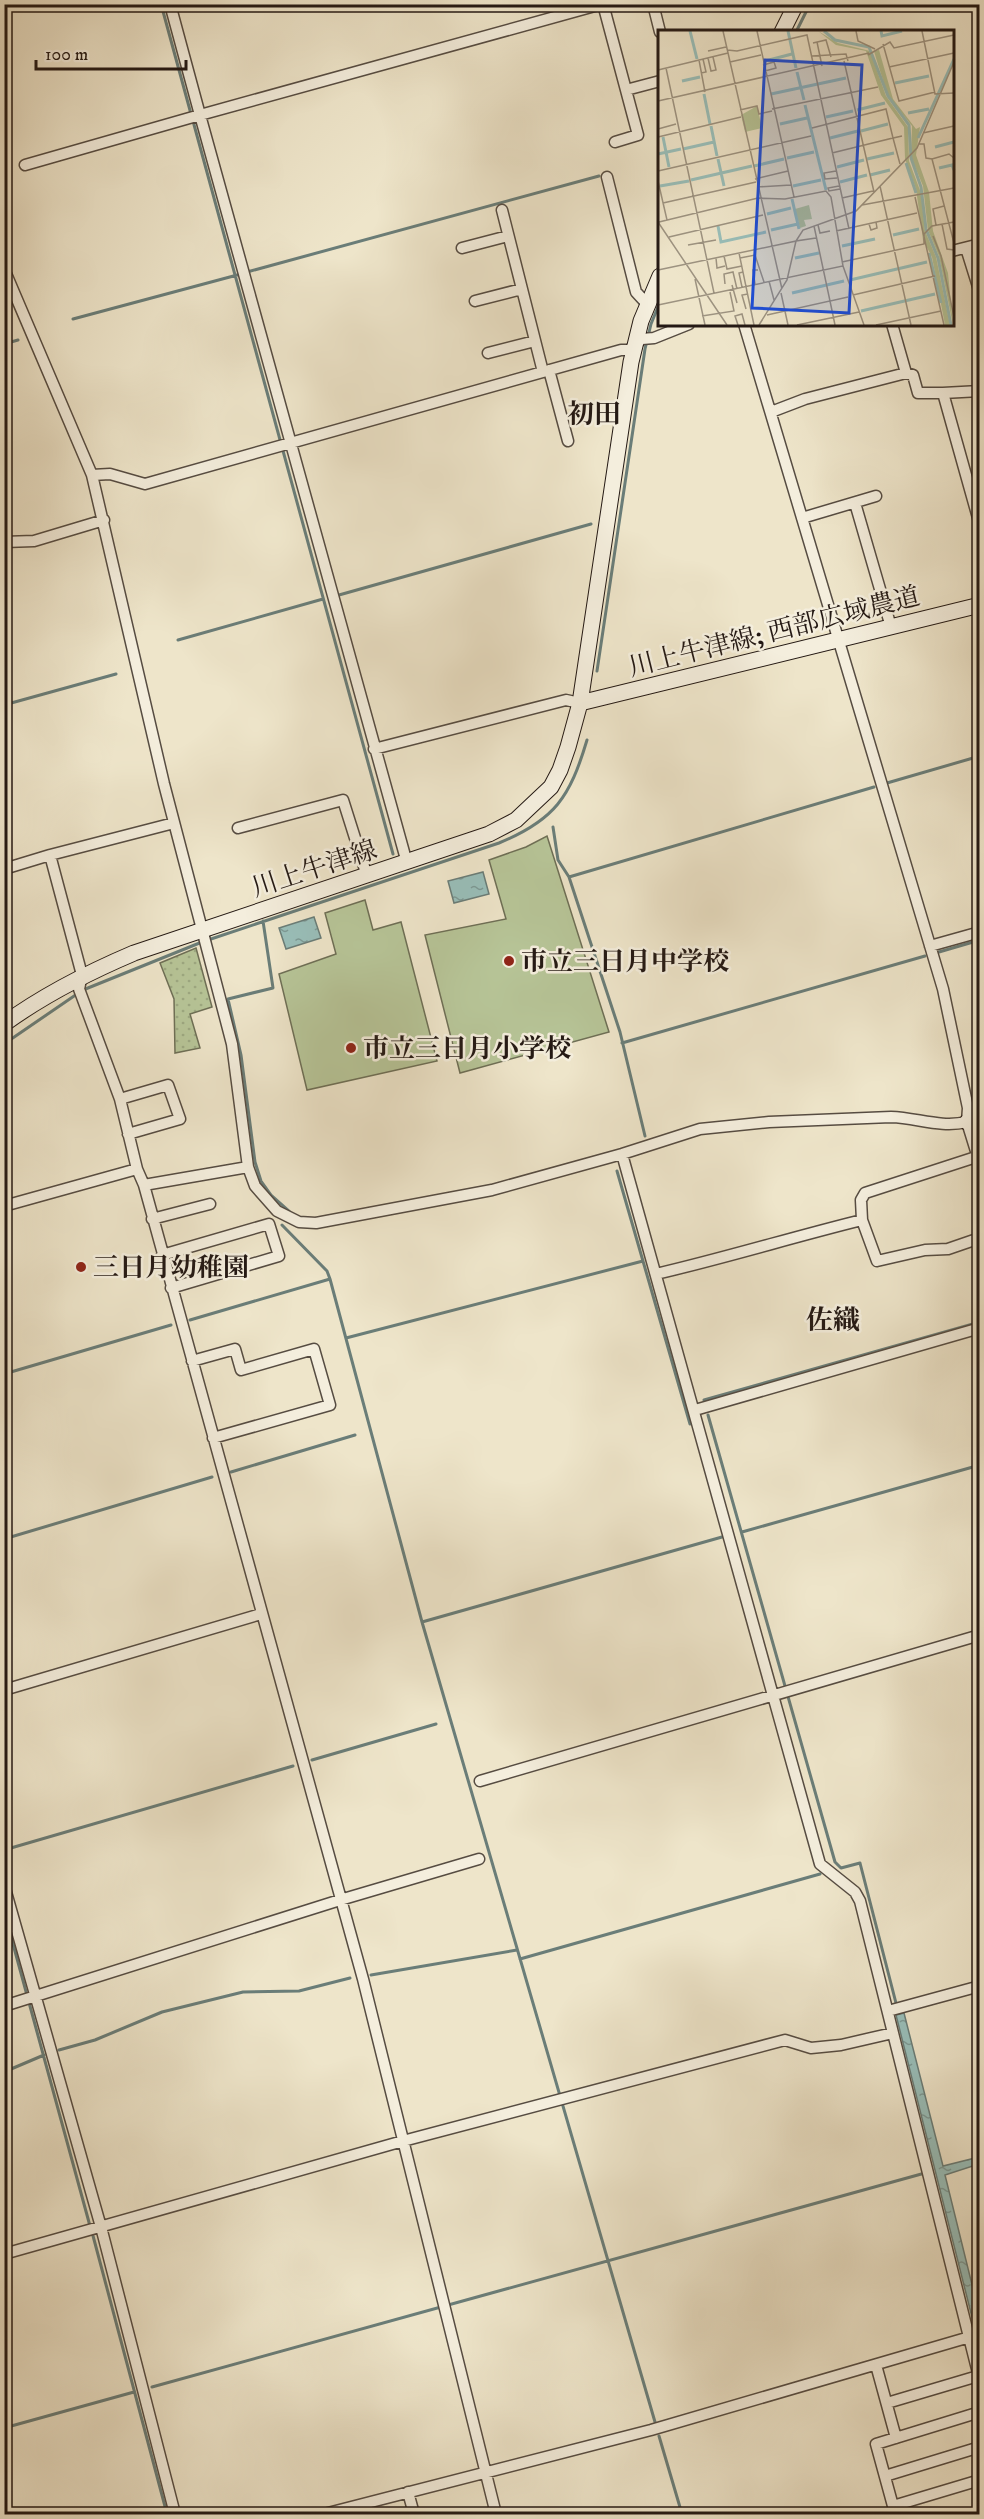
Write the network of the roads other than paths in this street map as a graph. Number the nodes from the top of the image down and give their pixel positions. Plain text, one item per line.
1 (171, 4) edge
2 (602, 4) edge
3 (653, 4) edge
4 (796, 4) edge
5 (660, 30) edge
6 (783, 30) edge
7 (658, 82) edge
8 (626, 90) junction
9 (195, 116) junction
10 (615, 141) dead end
11 (25, 165) dead end
12 (607, 177) dead end
13 (502, 210) dead end
14 (508, 236) junction
15 (980, 244) edge
16 (462, 248) dead end
17 (966, 248) junction
18 (954, 251) edge
19 (4, 269) edge
20 (658, 280) edge
21 (522, 289) junction
22 (980, 293) edge
23 (475, 301) dead end
24 (647, 304) junction
25 (745, 326) edge
26 (893, 326) edge
27 (674, 327) edge
28 (535, 341) junction
29 (638, 341) junction
30 (488, 353) dead end
31 (546, 371) junction
32 (906, 373) junction
33 (980, 391) edge
34 (943, 393) junction
35 (771, 412) junction
36 (568, 441) dead end
37 (290, 442) junction
38 (93, 475) junction
39 (876, 496) dead end
40 (855, 502) junction
41 (802, 518) junction
42 (104, 520) junction
43 (980, 525) edge
44 (4, 542) edge
45 (980, 605) edge
46 (891, 627) junction
47 (838, 639) junction
48 (580, 702) junction
49 (374, 749) junction
50 (174, 823) junction
51 (238, 828) dead end
52 (50, 855) junction
53 (407, 863) junction
54 (4, 869) edge
55 (367, 876) junction
56 (980, 932) edge
57 (203, 938) junction
58 (930, 946) junction
59 (81, 987) junction
60 (4, 1024) edge
61 (120, 1099) junction
62 (973, 1121) edge
63 (128, 1134) junction
64 (622, 1154) junction
65 (978, 1161) edge
66 (248, 1167) junction
67 (137, 1169) junction
68 (144, 1185) junction
69 (210, 1204) dead end
70 (4, 1206) edge
71 (152, 1219) junction
72 (862, 1220) junction
73 (980, 1238) edge
74 (162, 1255) junction
75 (656, 1274) junction
76 (171, 1288) junction
77 (980, 1328) edge
78 (192, 1361) junction
79 (694, 1410) junction
80 (213, 1438) junction
81 (261, 1614) junction
82 (980, 1635) edge
83 (4, 1690) edge
84 (775, 1695) junction
85 (480, 1781) dead end
86 (479, 1859) dead end
87 (4, 1885) edge
88 (340, 1900) junction
89 (980, 1986) edge
90 (30, 1997) junction
91 (4, 2006) edge
92 (888, 2011) junction
93 (893, 2033) junction
94 (403, 2141) junction
95 (101, 2227) junction
96 (4, 2254) edge
97 (975, 2336) edge
98 (876, 2364) junction
99 (979, 2378) edge
100 (887, 2403) junction
101 (980, 2412) edge
102 (896, 2438) junction
103 (980, 2447) edge
104 (486, 2474) junction
105 (885, 2476) junction
106 (980, 2480) edge
107 (408, 2492) junction
108 (175, 2514) edge
109 (324, 2514) edge
110 (414, 2514) edge
111 (496, 2514) edge

1 - 9 street
2 - 8 street
2 - 9 street
3 - 5 street
4 - 6 main road
7 - 8 street
8 - 10 street
9 - 11 street
9 - 37 street
12 - 24 street
13 - 14 street
14 - 16 street
14 - 21 street
15 - 17 street
17 - 18 street
17 - 22 street
19 - 38 street
20 - 24 main road, 川上牛津線
21 - 23 street
21 - 28 street
24 - 29 main road, 川上牛津線
25 - 35 street
26 - 32 street
27 - 29 street
28 - 30 street
28 - 31 street
29 - 31 street
29 - 48 main road, 川上牛津線
31 - 36 street
31 - 37 street
32 - 34 street
32 - 35 street
33 - 34 street
34 - 43 street
35 - 41 street
37 - 38 street
37 - 49 street
38 - 42 street
39 - 40 street
40 - 41 street
40 - 46 street
41 - 47 street
42 - 44 street
42 - 50 street
45 - 46 main road, 川上牛津線; 西部広域農道
46 - 47 main road, 川上牛津線; 西部広域農道
47 - 48 main road, 川上牛津線; 西部広域農道
47 - 58 street
48 - 49 street
48 - 53 main road, 川上牛津線
49 - 53 street
50 - 52 street
50 - 57 street
51 - 55 street
52 - 54 street
52 - 59 street
53 - 55 main road, 川上牛津線
55 - 57 main road, 川上牛津線
56 - 58 street
57 - 59 main road, 川上牛津線
57 - 66 street
58 - 62 street
59 - 60 main road, 川上牛津線
59 - 61 street
61 - 63 street
61 - 63 street
62 - 64 street
62 - 65 street
63 - 67 street
64 - 66 street
64 - 75 street
65 - 72 street
66 - 68 street
67 - 68 street
67 - 70 street
68 - 71 street
69 - 71 street
71 - 74 street
72 - 73 street
72 - 75 street
74 - 76 street
74 - 76 street
75 - 79 street
76 - 78 street
77 - 79 street
78 - 80 street
78 - 80 street
79 - 84 street
80 - 81 street
81 - 83 street
81 - 88 street
82 - 84 street
84 - 85 street
84 - 92 street
86 - 88 street
87 - 90 street
88 - 90 street
88 - 94 street
89 - 92 street
90 - 91 street
90 - 95 street
92 - 93 street
93 - 94 street
93 - 97 street
94 - 95 street
94 - 104 street
95 - 96 street
95 - 108 street
97 - 98 street
97 - 99 street
98 - 100 street
98 - 104 street
99 - 100 street
100 - 102 street
101 - 102 street
102 - 105 street
103 - 105 street
104 - 107 street
104 - 111 street
105 - 106 street
107 - 109 street
107 - 110 street

